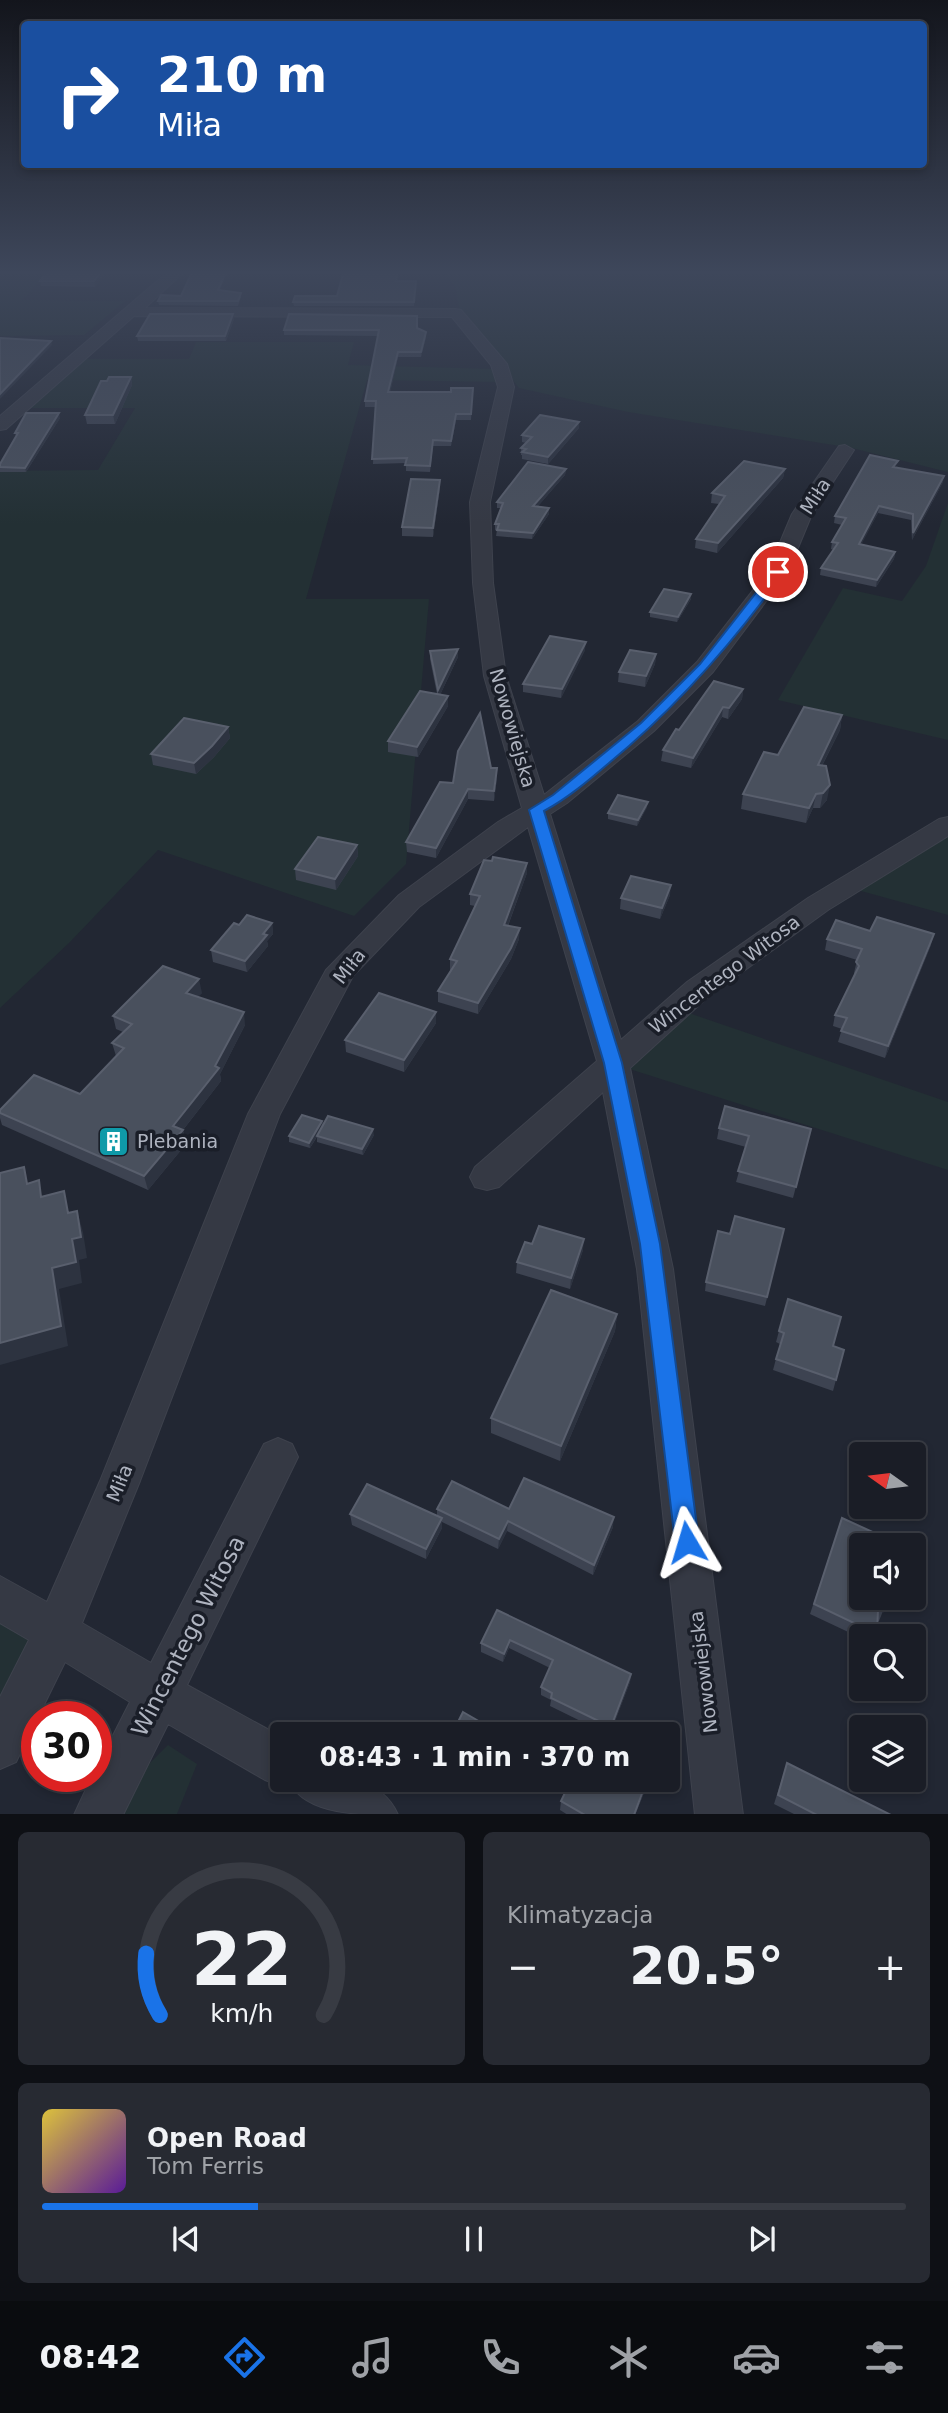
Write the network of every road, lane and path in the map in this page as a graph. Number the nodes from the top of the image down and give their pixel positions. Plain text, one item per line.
1 (83, 355) edge
2 (491, 355) edge
3 (0, 425) edge
4 (845, 450) dead end
5 (536, 810) junction
6 (948, 825) edge
7 (613, 1063) junction
8 (487, 1177) dead end
9 (278, 1457) dead end
10 (0, 1598) edge
11 (57, 1630) junction
12 (159, 1694) junction
13 (0, 1746) edge
14 (270, 1756) edge
15 (333, 1792) edge
16 (99, 1814) edge
17 (372, 1814) edge
18 (719, 1814) edge

1 - 3 street
2 - 5 street, Nowowiejska
4 - 5 street, Miła
5 - 7 street, Nowowiejska
5 - 11 street, Miła
6 - 7 street, Wincentego Witosa
7 - 8 street, Wincentego Witosa
7 - 18 street, Nowowiejska
9 - 12 street, Wincentego Witosa
10 - 11 street
11 - 12 street
11 - 13 street, Miła
12 - 14 street
12 - 16 street, Wincentego Witosa
15 - 17 street

